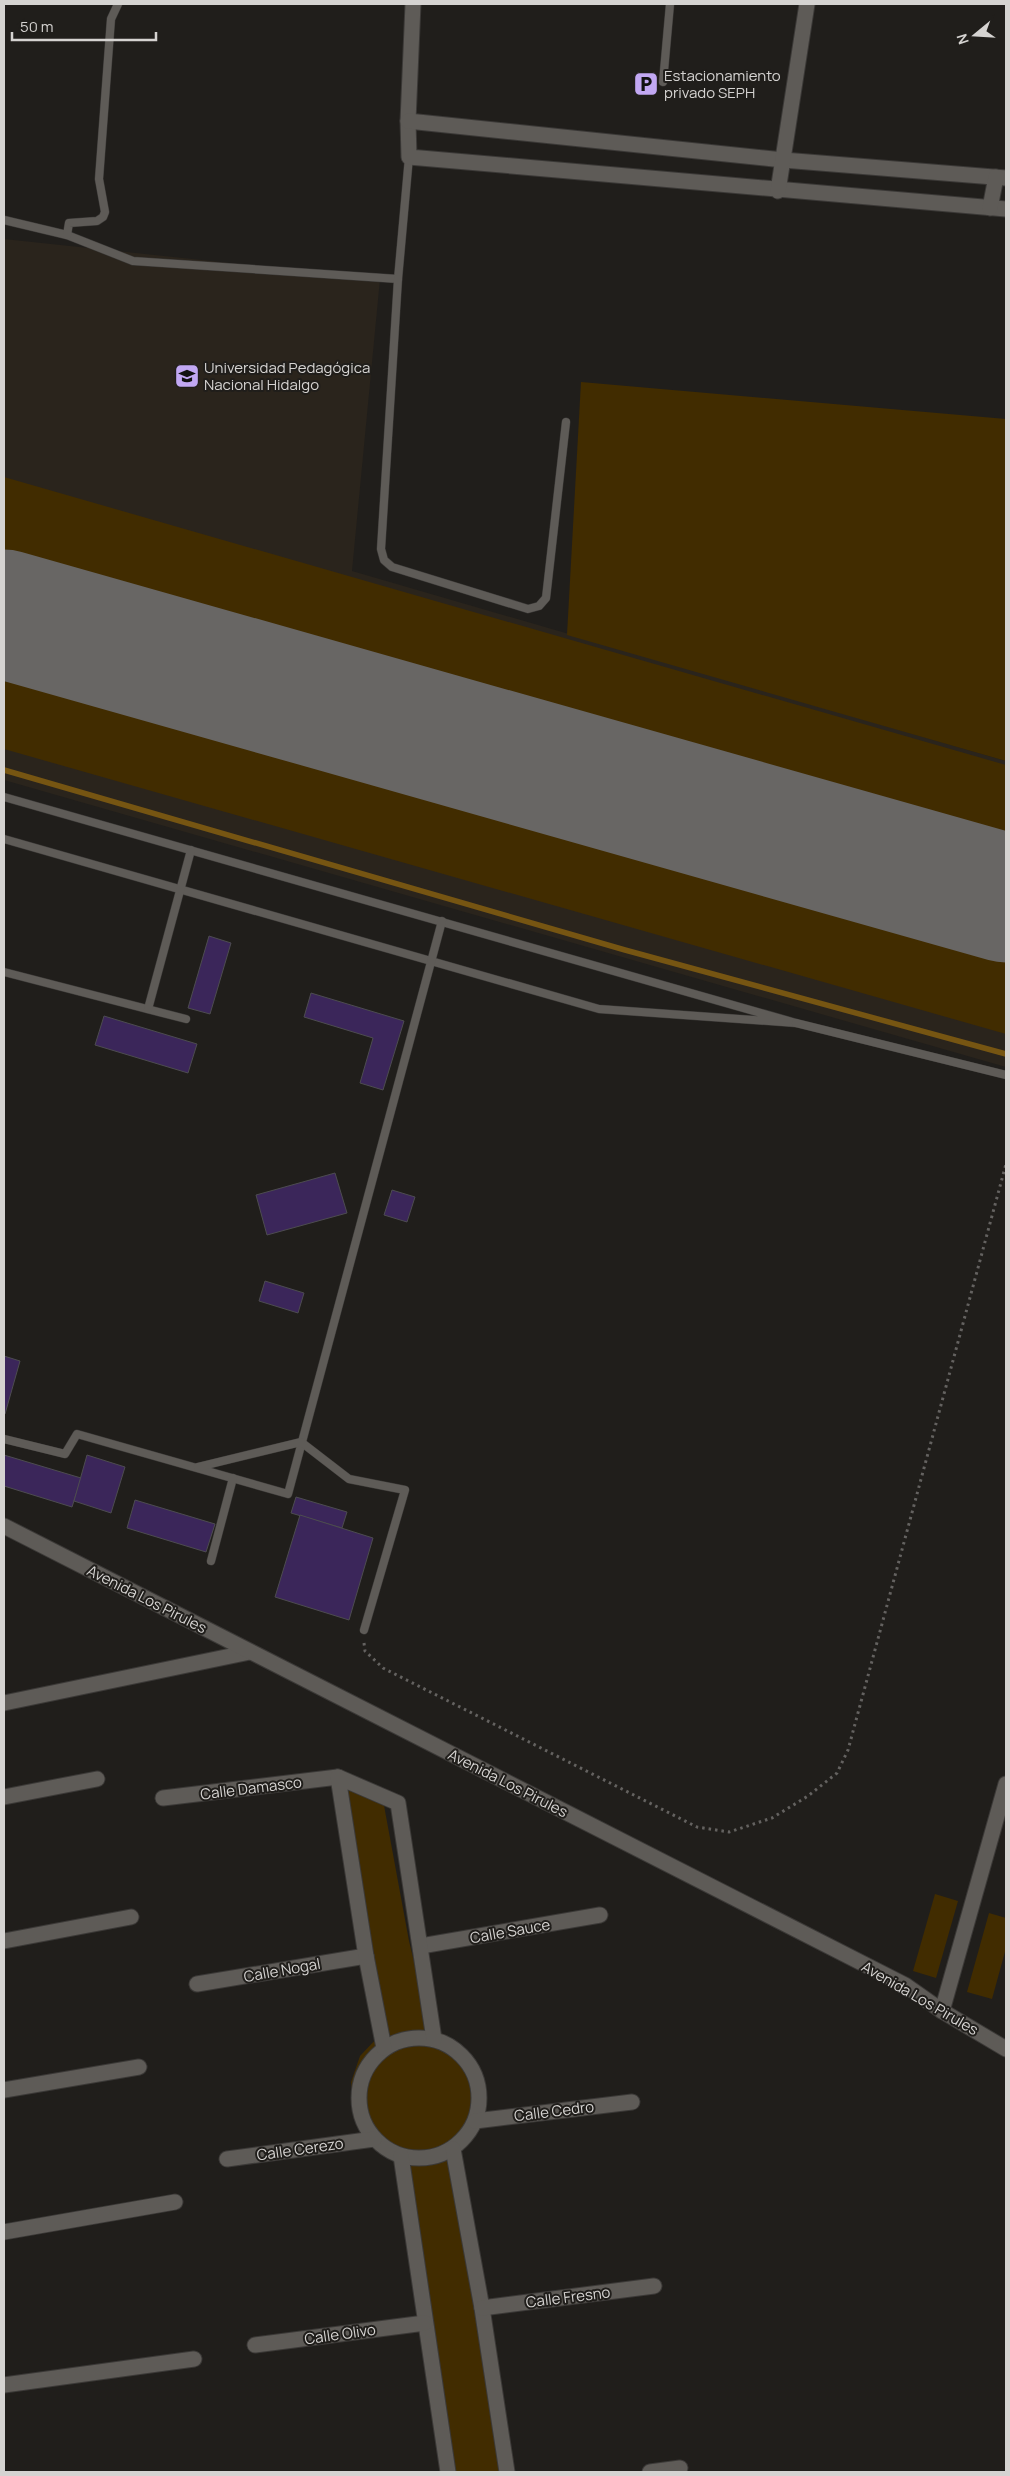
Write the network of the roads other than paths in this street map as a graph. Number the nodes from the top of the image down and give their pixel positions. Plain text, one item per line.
1 (118, 4) edge
2 (413, 4) edge
3 (670, 4) edge
4 (807, 4) edge
5 (663, 82) dead end
6 (408, 121) junction
7 (409, 157) junction
8 (783, 160) junction
9 (1001, 178) edge
10 (778, 191) junction
11 (990, 208) junction
12 (1006, 209) edge
13 (4, 220) edge
14 (66, 235) junction
15 (398, 279) junction
16 (566, 422) dead end
17 (4, 797) edge
18 (4, 839) edge
19 (191, 850) junction
20 (181, 889) junction
21 (442, 921) junction
22 (431, 961) junction
23 (4, 972) edge
24 (148, 1009) junction
25 (186, 1019) dead end
26 (796, 1023) junction
27 (1006, 1075) edge
28 (4, 1439) edge
29 (301, 1442) junction
30 (196, 1468) junction
31 (233, 1478) junction
32 (4, 1526) edge
33 (211, 1561) dead end
34 (364, 1630) road end
35 (250, 1652) junction
36 (4, 1703) edge
37 (338, 1777) junction
38 (97, 1779) dead end
39 (1006, 1784) edge
40 (4, 1798) edge
41 (163, 1798) dead end
42 (600, 1915) dead end
43 (131, 1918) dead end
44 (4, 1941) edge
45 (421, 1946) junction
46 (366, 1956) junction
47 (197, 1984) dead end
48 (942, 2011) junction
49 (434, 2039) junction
50 (384, 2048) junction
51 (1006, 2049) edge
52 (139, 2067) dead end
53 (4, 2090) edge
54 (632, 2102) dead end
55 (475, 2121) junction
56 (374, 2139) junction
57 (452, 2149) junction
58 (401, 2156) junction
59 (227, 2160) dead end
60 (175, 2202) dead end
61 (4, 2232) edge
62 (654, 2286) dead end
63 (482, 2308) junction
64 (425, 2323) junction
65 (254, 2345) dead end
66 (194, 2359) dead end
67 (4, 2385) edge
68 (680, 2468) dead end
69 (448, 2472) edge
70 (507, 2472) edge
71 (650, 2472) edge

1 - 14 lane
2 - 6 street
3 - 5 lane
4 - 8 street
6 - 7 street
6 - 8 street
7 - 10 street
7 - 15 lane
8 - 9 street
8 - 10 street
9 - 11 street
10 - 11 street
11 - 12 street
13 - 14 lane
14 - 15 lane
15 - 16 lane
17 - 19 lane
18 - 20 lane
19 - 20 lane
19 - 21 lane
20 - 22 lane
20 - 24 lane
21 - 22 lane
21 - 26 lane
22 - 26 lane
22 - 29 lane
23 - 24 lane
24 - 25 lane
26 - 27 lane
28 - 30 lane
29 - 30 lane
29 - 31 lane
29 - 34 lane
30 - 31 lane
31 - 33 lane
32 - 35 street, Avenida Los Pirules
35 - 36 street
35 - 48 street, Avenida Los Pirules
37 - 41 street, Calle Damasco
37 - 45 street
37 - 46 street
38 - 40 street
39 - 48 street
42 - 45 street, Calle Sauce
43 - 44 street
45 - 49 street
46 - 47 street, Calle Nogal
46 - 50 street
48 - 51 street, Avenida Los Pirules
49 - 50 street
49 - 55 street
50 - 56 street
52 - 53 street
54 - 55 street, Calle Cedro
55 - 57 street
56 - 58 street
56 - 59 street, Calle Cerezo
57 - 58 street
57 - 63 street
58 - 64 street
60 - 61 street
62 - 63 street, Calle Fresno
63 - 70 street
64 - 65 street, Calle Olivo
64 - 69 street
66 - 67 street
68 - 71 street

